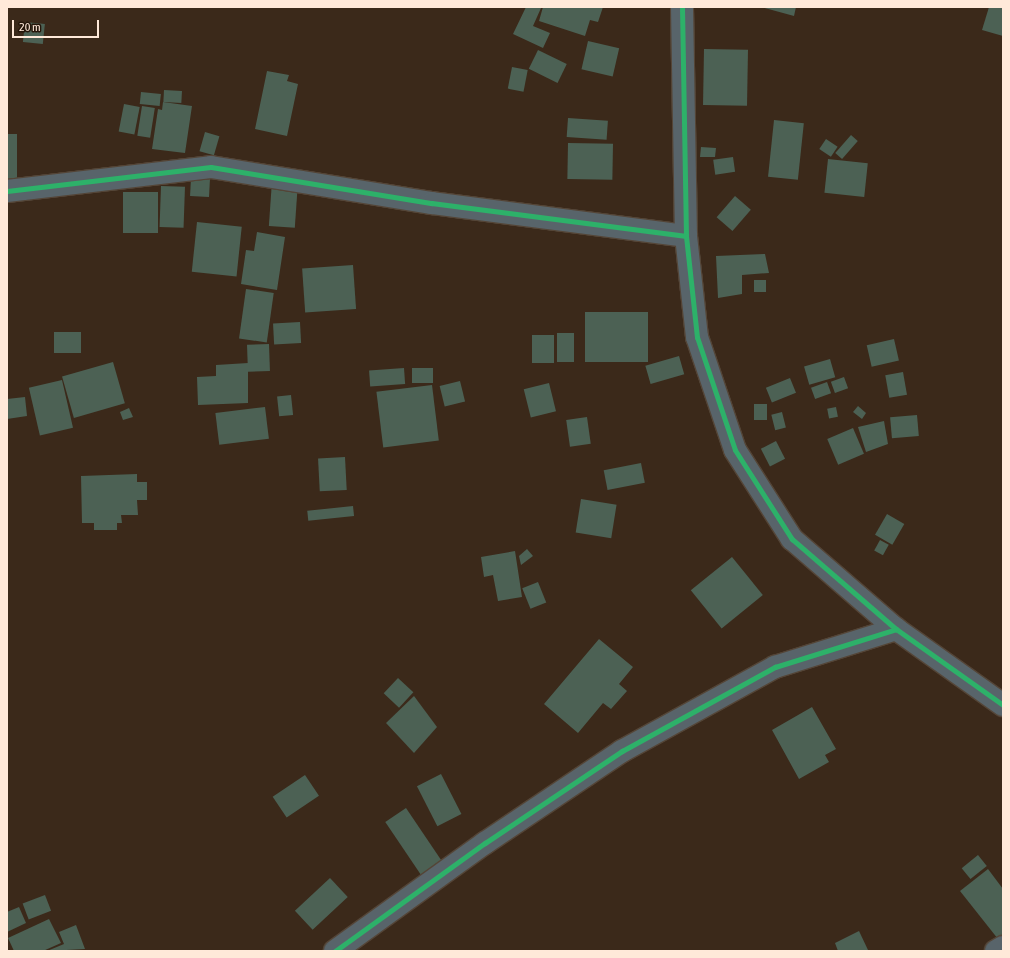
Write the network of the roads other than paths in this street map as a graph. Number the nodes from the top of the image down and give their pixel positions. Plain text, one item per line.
1 (682, 7) edge
2 (7, 191) edge
3 (686, 236) junction
4 (896, 629) junction
5 (1003, 705) edge
6 (1003, 947) edge
7 (335, 951) edge
8 (996, 951) edge

1 - 3 street
2 - 3 street
3 - 4 street
4 - 5 street
4 - 7 street
6 - 8 street

